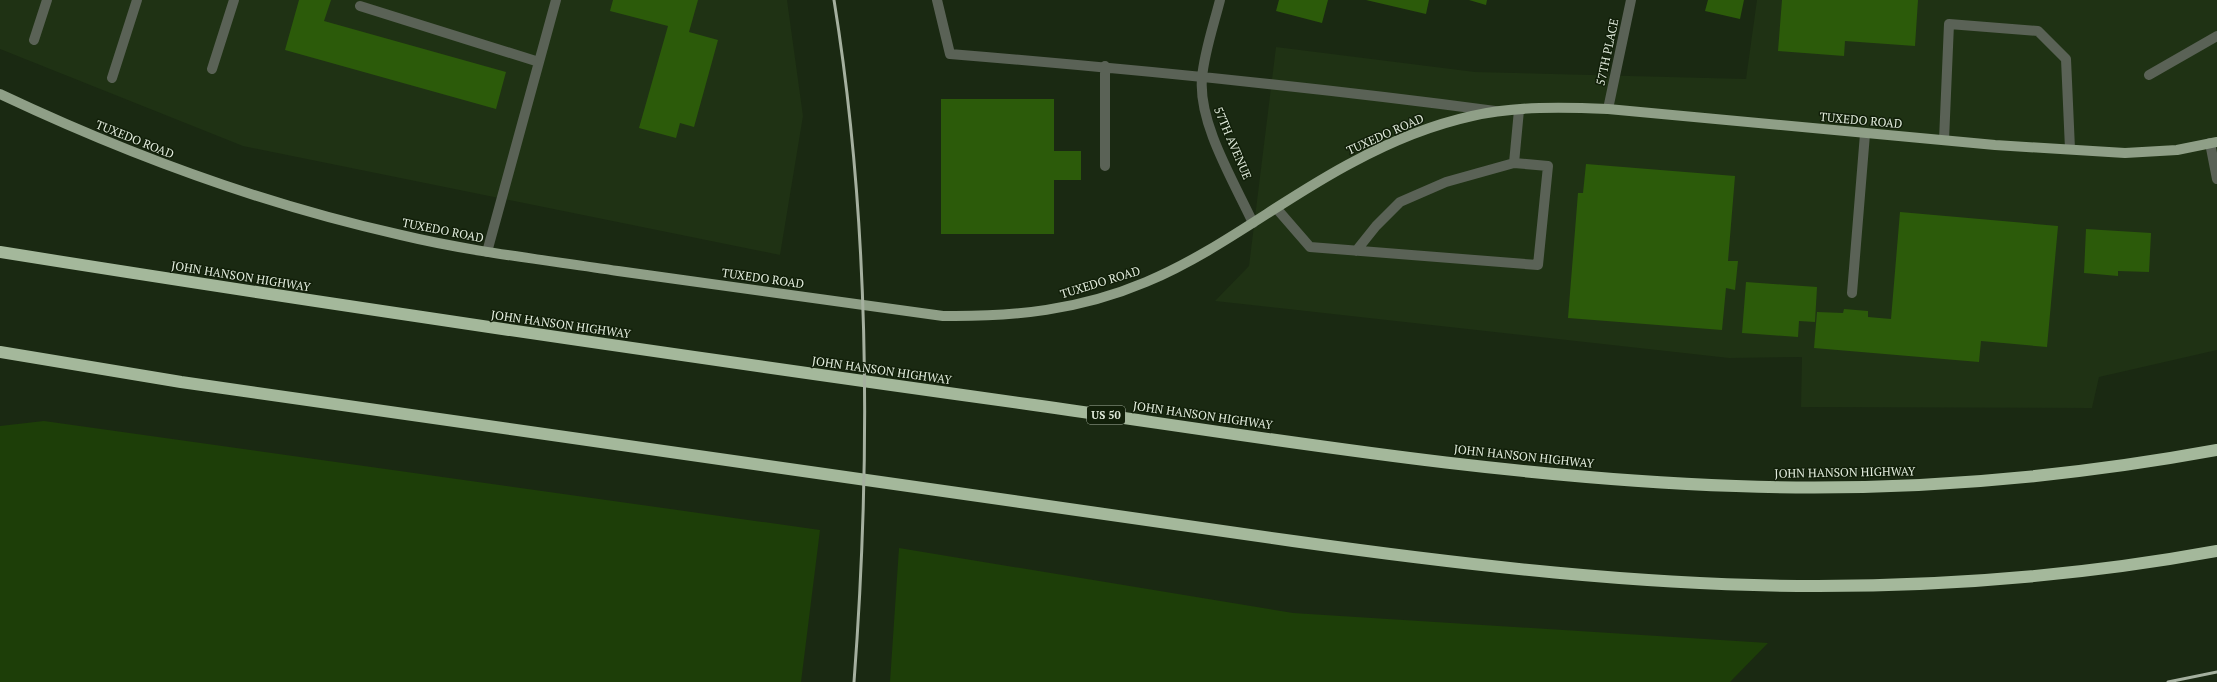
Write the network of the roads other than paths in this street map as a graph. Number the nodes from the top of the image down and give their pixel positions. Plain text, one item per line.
1 (47, 0) edge
2 (137, 0) edge
3 (234, 0) edge
4 (556, 0) edge
5 (937, 0) edge
6 (1220, 0) edge
7 (1631, 0) edge
8 (360, 6) dead end
9 (2217, 36) edge
10 (34, 40) dead end
11 (539, 62) junction
12 (1105, 66) junction
13 (212, 69) dead end
14 (2149, 75) dead end
15 (1202, 77) junction
16 (112, 78) dead end
17 (0, 94) edge
18 (1608, 109) junction
19 (1519, 110) junction
20 (1503, 112) junction
21 (1865, 134) junction
22 (1944, 140) junction
23 (2214, 142) edge
24 (2070, 149) junction
25 (1514, 163) junction
26 (1106, 166) dead end
27 (2217, 179) edge
28 (1276, 209) junction
29 (1253, 223) junction
30 (1356, 251) junction
31 (0, 252) edge
32 (487, 252) junction
33 (1852, 293) dead end
34 (0, 352) edge
35 (2217, 450) edge
36 (2217, 551) edge

1 - 10 street
2 - 16 street
3 - 13 street
4 - 11 street
5 - 12 street, TUXEDO ROAD
6 - 15 street, 57TH AVENUE
7 - 18 street, 57TH PLACE
8 - 11 street
9 - 14 street
11 - 32 street
12 - 15 street, TUXEDO ROAD
12 - 26 street
15 - 20 street, TUXEDO ROAD
15 - 29 street, 57TH AVENUE
17 - 32 main road, TUXEDO ROAD
18 - 19 main road, TUXEDO ROAD
18 - 21 main road, TUXEDO ROAD
19 - 20 main road, TUXEDO ROAD
19 - 25 street
20 - 28 main road, TUXEDO ROAD
21 - 22 main road, TUXEDO ROAD
21 - 33 street
22 - 24 main road, TUXEDO ROAD
22 - 24 street
23 - 24 main road, TUXEDO ROAD
23 - 27 street
25 - 30 street
25 - 30 street
28 - 29 main road, TUXEDO ROAD
28 - 30 street
29 - 32 main road, TUXEDO ROAD
31 - 35 highway, JOHN HANSON HIGHWAY / US 50
34 - 36 highway

